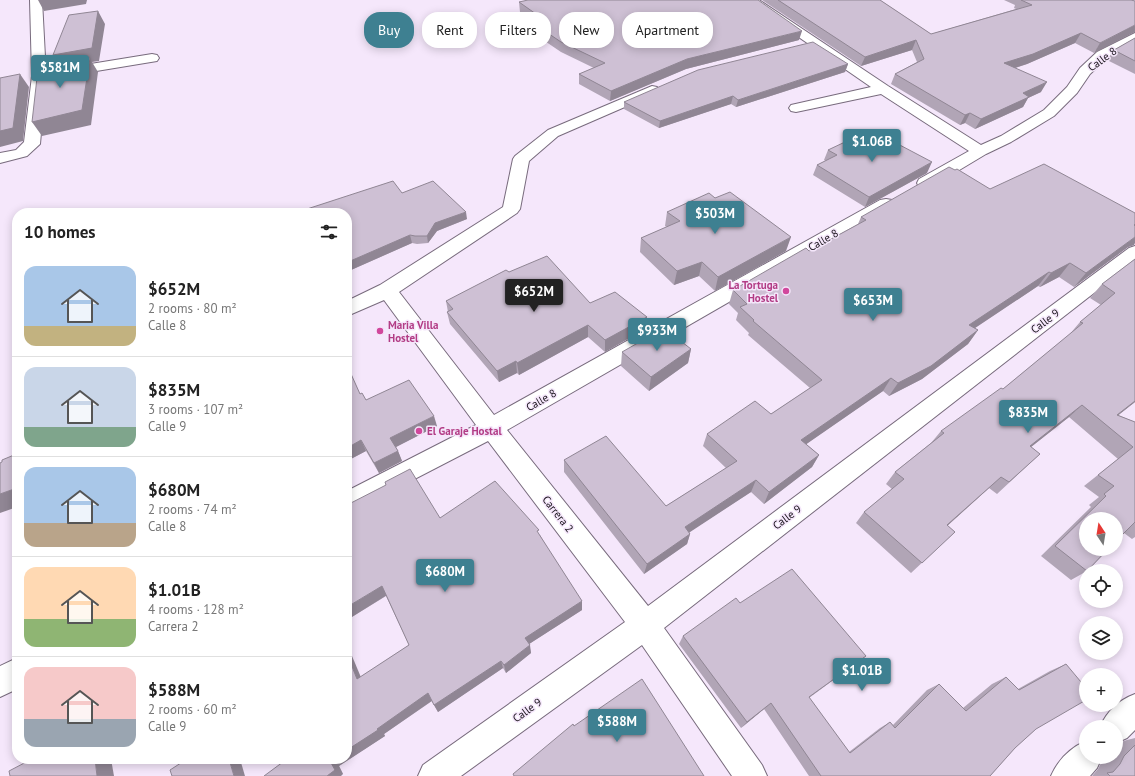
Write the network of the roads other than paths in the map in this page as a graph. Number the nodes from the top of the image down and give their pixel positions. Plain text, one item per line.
1 (36, 0) edge
2 (751, 0) edge
3 (1135, 37) edge
4 (814, 42) junction
5 (791, 48) edge
6 (152, 58) dead end
7 (38, 76) junction
8 (23, 80) dead end
9 (662, 86) edge
10 (883, 89) junction
11 (796, 108) dead end
12 (980, 151) junction
13 (0, 158) edge
14 (1135, 252) edge
15 (387, 290) junction
16 (352, 307) edge
17 (491, 428) junction
18 (352, 500) edge
19 (645, 625) junction
20 (12, 676) edge
21 (0, 682) edge
22 (1135, 709) edge
23 (1123, 720) edge
24 (1079, 764) edge
25 (434, 776) edge
26 (751, 776) edge
27 (1067, 776) edge

1 - 7 street
2 - 4 street
3 - 12 street, Calle 8
4 - 5 street
4 - 10 street
6 - 7 street
7 - 8 street
7 - 13 street
9 - 15 street
10 - 11 street
10 - 12 street
12 - 17 street, Calle 8
14 - 19 street, Calle 9
15 - 16 street
15 - 17 street, Carrera 2
17 - 18 street, Calle 8
17 - 19 street, Carrera 2
19 - 25 street, Calle 9
19 - 26 street, Carrera 2
20 - 21 street
22 - 23 street
24 - 27 street

